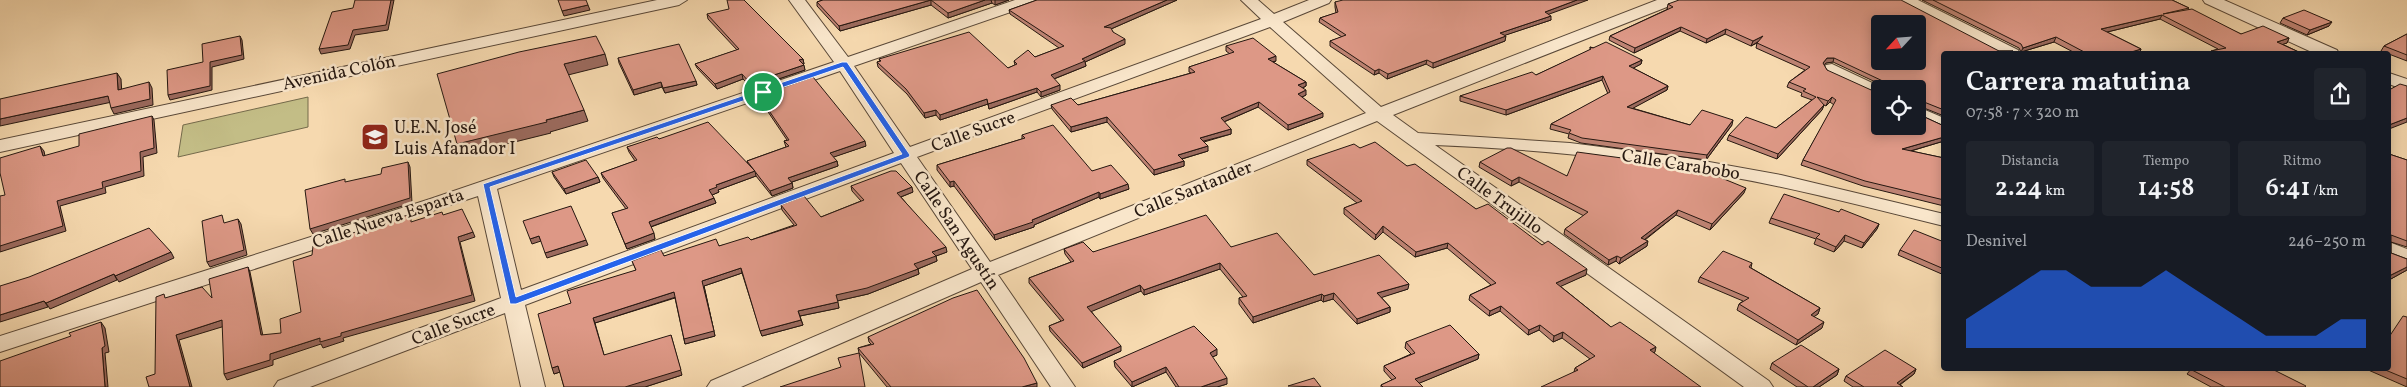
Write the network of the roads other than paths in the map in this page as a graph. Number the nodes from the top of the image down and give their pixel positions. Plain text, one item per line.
1 (679, 0) edge
2 (797, 0) edge
3 (1031, 0) edge
4 (1249, 0) edge
5 (1323, 0) edge
6 (1671, 0) edge
7 (1906, 0) edge
8 (2211, 0) edge
9 (1272, 21) junction
10 (2006, 51) edge
11 (2324, 51) edge
12 (844, 64) junction
13 (1832, 69) dead end
14 (2391, 79) edge
15 (2407, 86) edge
16 (1871, 88) edge
17 (1379, 114) junction
18 (1926, 116) edge
19 (1941, 124) edge
20 (1413, 138) junction
21 (0, 146) edge
22 (906, 155) junction
23 (486, 186) junction
24 (1941, 219) edge
25 (2391, 250) edge
26 (2407, 257) edge
27 (986, 272) junction
28 (513, 302) junction
29 (0, 344) edge
30 (286, 387) edge
31 (533, 387) edge
32 (719, 387) edge
33 (1063, 387) edge
34 (1761, 387) edge

1 - 21 street, Avenida Colón
2 - 12 street, Calle San Agustín
3 - 12 street, Calle Nueva Esparta
4 - 9 street, Calle Trujillo
5 - 9 street, Calle Sucre
6 - 17 street, Calle Santander
7 - 10 street
8 - 11 street
9 - 17 street, Calle Trujillo
9 - 22 street, Calle Sucre
12 - 22 street, Calle San Agustín
12 - 23 street, Calle Nueva Esparta
13 - 16 street
14 - 15 street
17 - 20 street, Calle Trujillo
17 - 27 street, Calle Santander
18 - 19 street
20 - 24 street, Calle Carabobo
20 - 34 street, Calle Trujillo
22 - 27 street, Calle San Agustín
22 - 28 street, Calle Sucre
23 - 28 street
23 - 29 street, Calle Nueva Esparta
25 - 26 street
27 - 32 street, Calle Santander
27 - 33 street, Calle San Agustín
28 - 30 street, Calle Sucre
28 - 31 street

